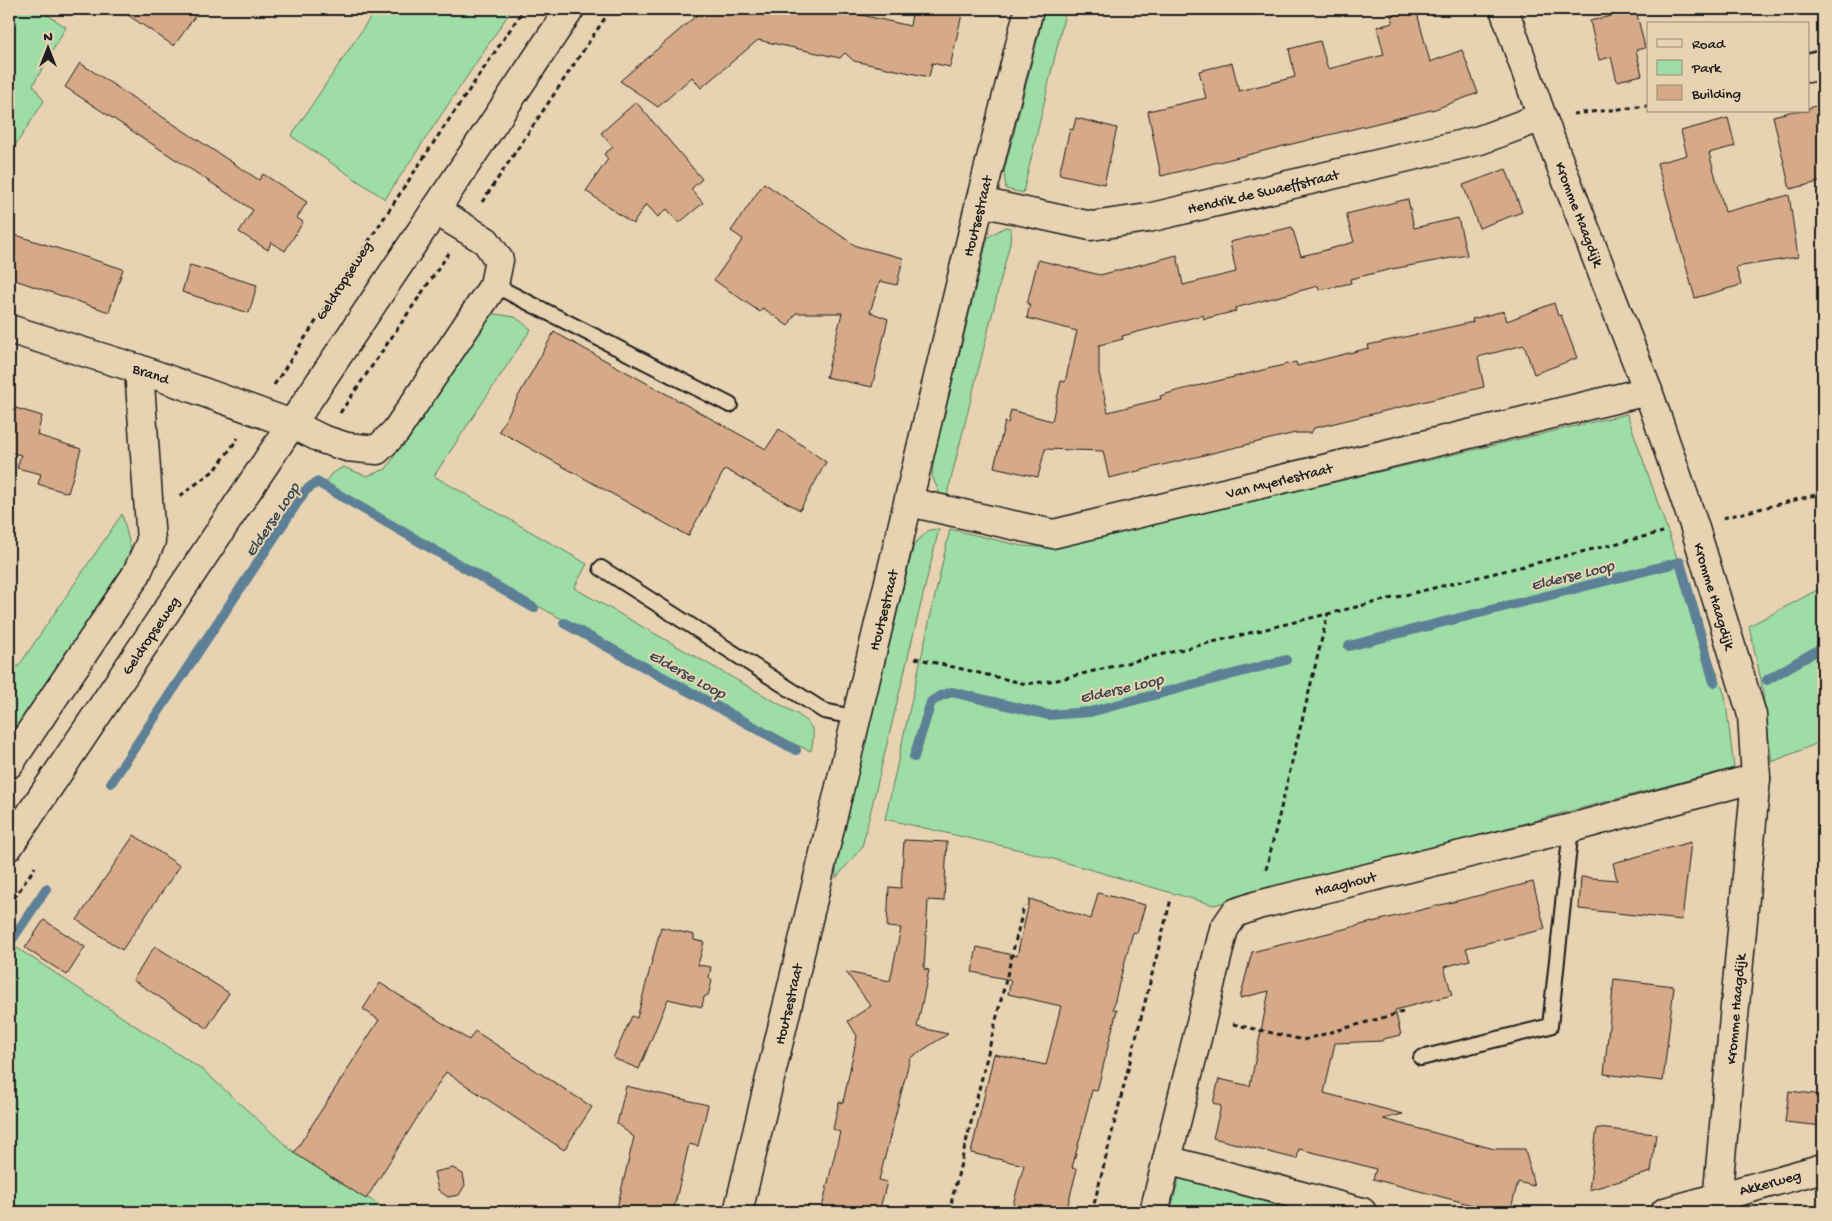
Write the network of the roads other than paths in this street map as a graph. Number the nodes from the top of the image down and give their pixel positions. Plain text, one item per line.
1 (570, 9) edge
2 (1029, 9) edge
3 (1504, 9) edge
4 (1823, 64) edge
5 (1810, 67) edge
6 (1542, 117) junction
7 (980, 202) junction
8 (435, 210) junction
9 (494, 285) junction
10 (9, 329) edge
11 (139, 369) junction
12 (1648, 391) junction
13 (730, 405) dead end
14 (292, 424) junction
15 (909, 502) junction
16 (601, 568) dead end
17 (856, 718) junction
18 (9, 764) edge
19 (1756, 778) junction
20 (1571, 828) junction
21 (9, 846) edge
22 (1421, 1058) dead end
23 (1167, 1160) junction
24 (1823, 1168) edge
25 (1717, 1205) edge
26 (738, 1212) edge
27 (1154, 1212) edge
28 (1362, 1212) edge
29 (1665, 1212) edge

1 - 8 street, Geldropseweg
2 - 7 street, Houtsestraat
3 - 6 street, Kromme Haagdijk
4 - 5 street
6 - 7 street, Hendrik de Swaeffstraat
6 - 12 street, Kromme Haagdijk
7 - 15 street, Houtsestraat
8 - 9 street
8 - 14 street, Geldropseweg
9 - 13 lane
9 - 14 street
10 - 11 street, Brand
11 - 14 street, Brand
11 - 18 street
12 - 15 street, Van Myerlestraat
12 - 19 street, Kromme Haagdijk
14 - 21 street, Geldropseweg
15 - 17 street, Houtsestraat
16 - 17 lane
17 - 26 street, Houtsestraat
19 - 20 street, Haaghout
19 - 25 street, Kromme Haagdijk
20 - 22 lane
20 - 23 street, Haaghout
23 - 27 street, Haaghout
23 - 28 street
24 - 25 street, Akkerweg
25 - 29 street, Akkerweg

